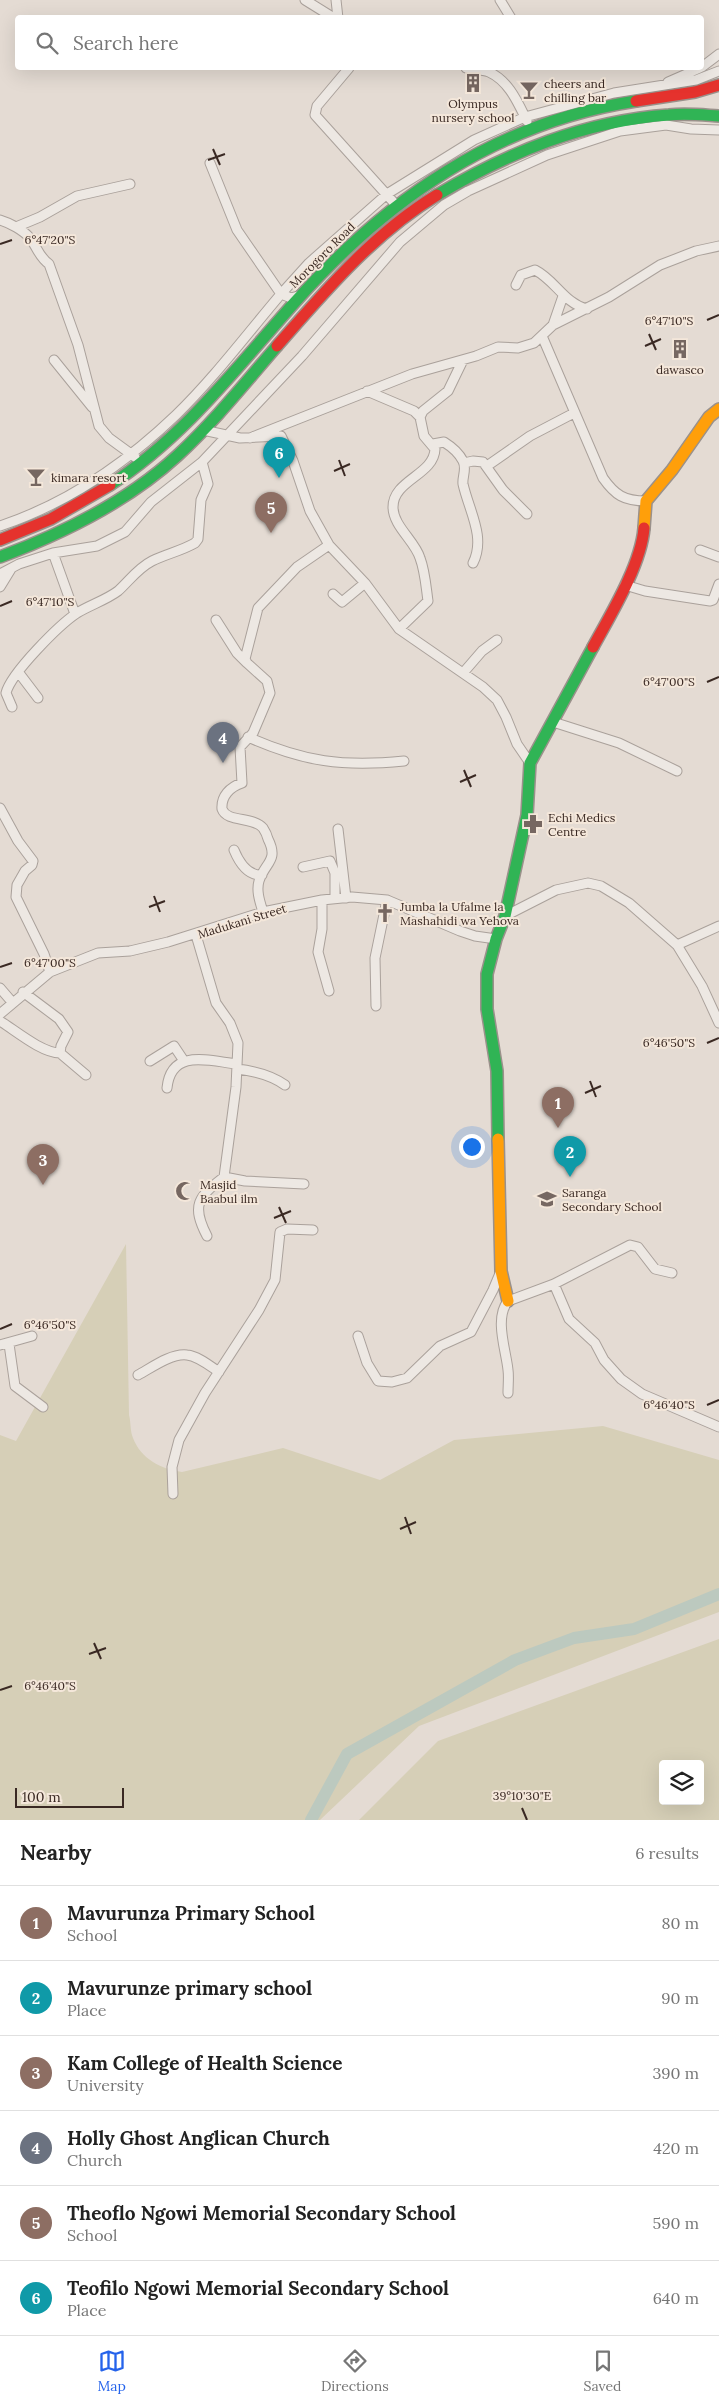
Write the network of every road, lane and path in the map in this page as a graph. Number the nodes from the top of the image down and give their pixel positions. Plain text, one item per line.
1 (305, 0) edge
2 (336, 0) edge
3 (500, 0) edge
4 (329, 15) edge
5 (338, 15) edge
6 (509, 15) edge
7 (719, 54) edge
8 (704, 65) edge
9 (347, 70) edge
10 (481, 70) edge
11 (694, 70) edge
12 (719, 71) edge
13 (719, 85) edge
14 (654, 88) junction
15 (719, 116) edge
16 (525, 117) junction
17 (719, 130) edge
18 (531, 131) junction
19 (210, 162) dead end
20 (130, 184) dead end
21 (387, 194) junction
22 (396, 205) junction
23 (0, 220) edge
24 (16, 227) junction
25 (719, 246) edge
26 (516, 285) dead end
27 (281, 294) junction
28 (300, 296) junction
29 (563, 296) junction
30 (586, 309) junction
31 (552, 326) junction
32 (542, 336) junction
33 (54, 360) dead end
34 (463, 360) junction
35 (366, 391) junction
36 (94, 409) junction
37 (719, 409) edge
38 (574, 413) junction
39 (420, 416) junction
40 (203, 430) junction
41 (228, 435) junction
42 (250, 438) junction
43 (433, 444) junction
44 (131, 454) junction
45 (202, 462) junction
46 (143, 463) junction
47 (464, 463) junction
48 (487, 466) junction
49 (646, 501) junction
50 (527, 514) dead end
51 (0, 526) edge
52 (0, 540) edge
53 (329, 545) junction
54 (700, 550) dead end
55 (53, 553) junction
56 (0, 557) edge
57 (719, 557) edge
58 (473, 563) dead end
59 (11, 569) junction
60 (0, 574) edge
61 (365, 584) junction
62 (719, 584) edge
63 (625, 585) junction
64 (0, 586) edge
65 (333, 594) dead end
66 (76, 614) junction
67 (216, 620) dead end
68 (399, 629) junction
69 (497, 640) dead end
70 (247, 663) junction
71 (19, 673) junction
72 (463, 673) junction
73 (38, 698) dead end
74 (12, 707) dead end
75 (552, 722) junction
76 (248, 738) junction
77 (404, 761) dead end
78 (530, 763) junction
79 (677, 771) dead end
80 (0, 808) edge
81 (338, 830) dead end
82 (234, 850) dead end
83 (303, 867) dead end
84 (262, 875) junction
85 (335, 898) junction
86 (346, 898) junction
87 (322, 900) junction
88 (386, 900) junction
89 (262, 912) junction
90 (505, 916) junction
91 (719, 926) edge
92 (196, 935) junction
93 (496, 939) junction
94 (677, 946) junction
95 (50, 972) junction
96 (0, 988) edge
97 (328, 991) dead end
98 (24, 992) junction
99 (12, 1002) junction
100 (376, 1006) dead end
101 (0, 1014) edge
102 (0, 1021) edge
103 (719, 1023) edge
104 (60, 1053) junction
105 (150, 1061) dead end
106 (184, 1061) junction
107 (237, 1066) junction
108 (86, 1075) dead end
109 (285, 1085) dead end
110 (166, 1088) dead end
111 (224, 1177) junction
112 (304, 1184) dead end
113 (313, 1230) dead end
114 (207, 1236) dead end
115 (500, 1271) junction
116 (672, 1273) dead end
117 (554, 1284) junction
118 (508, 1301) junction
119 (32, 1336) dead end
120 (358, 1336) dead end
121 (4, 1345) edge
122 (219, 1372) junction
123 (138, 1375) dead end
124 (508, 1393) dead end
125 (43, 1407) dead end
126 (719, 1427) edge
127 (173, 1494) dead end

1 - 4 street
2 - 5 street
3 - 6 street
7 - 8 street
9 - 21 street
10 - 16 street
11 - 14 street
12 - 14 street
13 - 18 main road, Morogoro Road
14 - 16 street
15 - 40 main road
16 - 18 street
16 - 21 street
17 - 41 street
18 - 22 main road, Morogoro Road
19 - 27 street
20 - 24 street
21 - 22 street
21 - 27 street
22 - 28 main road, Morogoro Road
23 - 24 street
24 - 36 street
25 - 30 street
26 - 29 street
27 - 28 street
27 - 44 street
28 - 46 main road, Morogoro Road
29 - 30 street
29 - 31 street
30 - 31 street
31 - 32 street
32 - 34 street
32 - 38 street
33 - 36 street
34 - 35 street
34 - 39 street
35 - 39 street
35 - 42 street
36 - 44 street
37 - 49 main road
38 - 48 street
38 - 49 street
39 - 43 street
40 - 41 street
40 - 56 main road
41 - 42 street
41 - 45 street
42 - 53 street
43 - 47 street
43 - 68 street
44 - 46 street
44 - 51 street
45 - 55 street
45 - 66 street
46 - 52 main road, Morogoro Road
47 - 48 street
47 - 58 street
48 - 50 street
49 - 63 main road
53 - 61 street
53 - 70 street
54 - 57 street
55 - 59 street
55 - 66 street
59 - 60 street
59 - 64 street
61 - 65 street
61 - 68 street
62 - 63 street
63 - 75 main road
66 - 71 street
67 - 70 street
68 - 72 street
69 - 72 street
70 - 76 street
71 - 73 street
71 - 74 street
72 - 78 street
75 - 78 main road
75 - 79 street
76 - 77 street
76 - 84 street
78 - 90 main road
80 - 95 street
81 - 86 street
82 - 84 street
83 - 85 street
84 - 89 street
85 - 86 street, Madukani Street
85 - 87 street, Madukani Street
86 - 88 street, Madukani Street
87 - 89 street, Madukani Street
87 - 97 street
88 - 93 street, Madukani Street
88 - 100 street
89 - 92 street, Madukani Street
90 - 93 main road
90 - 94 street
91 - 94 street
92 - 95 street, Madukani Street
92 - 107 street
93 - 115 main road
94 - 103 street
95 - 98 street, Madukani Street
96 - 99 street
98 - 99 street, Madukani Street
98 - 104 street
99 - 101 street, Madukani Street
102 - 104 street
104 - 108 street
105 - 106 street
106 - 107 street
106 - 110 street
107 - 109 street
107 - 111 street
111 - 112 street
111 - 114 street
113 - 122 street
115 - 118 main road
115 - 120 street
116 - 117 street
117 - 118 street
117 - 126 street
118 - 124 street
119 - 121 street
121 - 125 street
122 - 123 street
122 - 127 street

